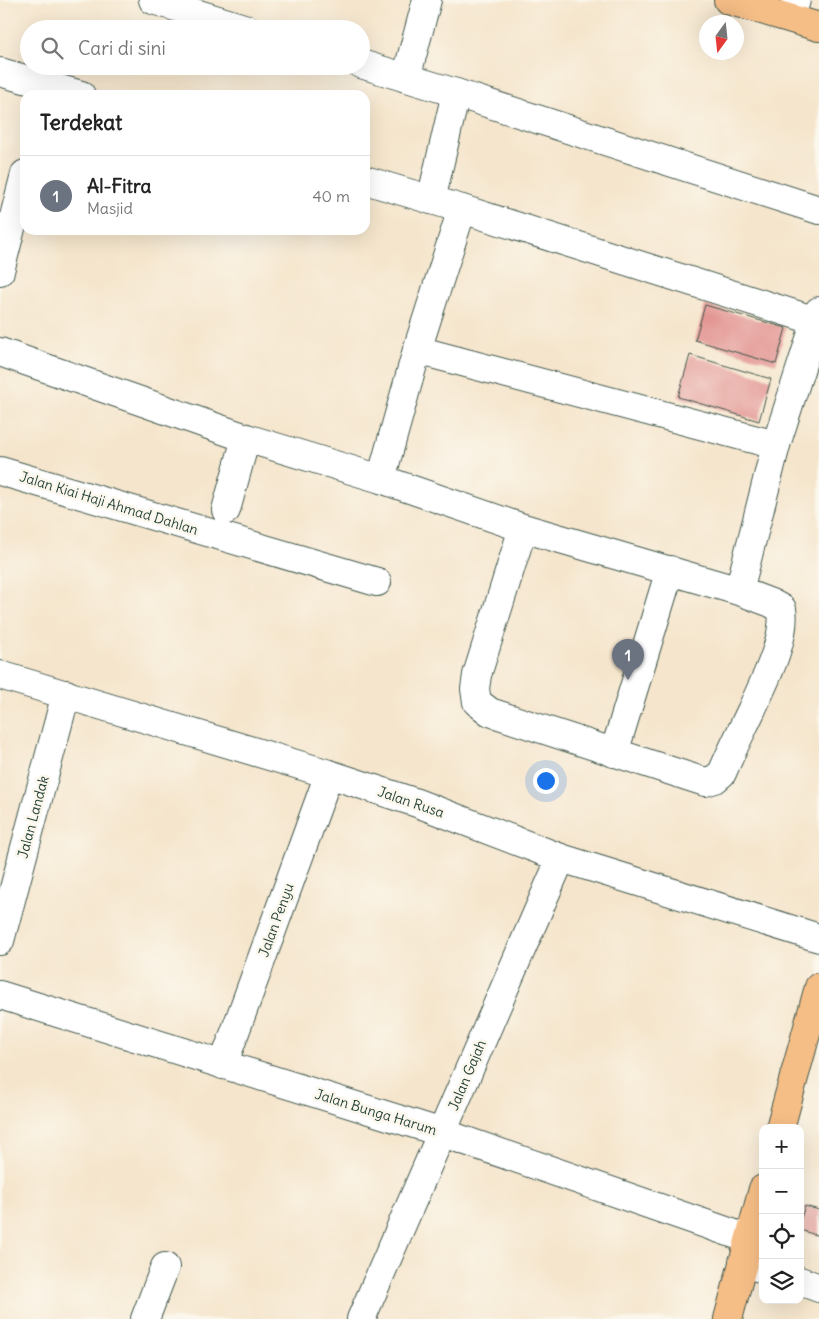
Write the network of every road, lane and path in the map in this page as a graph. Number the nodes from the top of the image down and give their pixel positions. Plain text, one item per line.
1 (153, 0) edge
2 (427, 0) edge
3 (728, 0) edge
4 (793, 9) edge
5 (218, 20) edge
6 (819, 27) edge
7 (370, 67) edge
8 (0, 72) edge
9 (406, 78) junction
10 (47, 90) edge
11 (456, 93) junction
12 (370, 182) edge
13 (20, 193) edge
14 (431, 200) junction
15 (462, 209) junction
16 (819, 210) edge
17 (0, 271) edge
18 (818, 316) edge
19 (417, 350) junction
20 (0, 352) edge
21 (246, 438) junction
22 (776, 445) junction
23 (0, 471) edge
24 (381, 479) junction
25 (226, 510) dead end
26 (523, 528) junction
27 (670, 570) junction
28 (376, 582) dead end
29 (739, 591) junction
30 (0, 675) edge
31 (66, 694) junction
32 (614, 753) junction
33 (329, 774) junction
34 (561, 858) junction
35 (819, 938) edge
36 (0, 941) edge
37 (819, 987) edge
38 (0, 995) edge
39 (223, 1065) junction
40 (781, 1124) edge
41 (442, 1133) junction
42 (759, 1213) edge
43 (752, 1256) edge
44 (165, 1267) dead end
45 (804, 1282) edge
46 (819, 1288) edge
47 (145, 1319) edge
48 (361, 1319) edge
49 (728, 1319) edge

1 - 5 street
2 - 9 street
3 - 4 main road
4 - 6 main road
7 - 9 street
8 - 10 street
9 - 11 street
11 - 14 street
11 - 16 street
12 - 14 street
13 - 17 street
14 - 15 street
15 - 18 street
15 - 19 street
18 - 22 street
19 - 22 street
19 - 24 street
20 - 21 street
21 - 24 street
21 - 25 street
22 - 29 street
23 - 28 street, Jalan Kiai Haji Ahmad Dahlan
24 - 26 street
26 - 27 street
26 - 32 street
27 - 29 street
27 - 32 street
29 - 32 street
30 - 31 street, Jalan Rusa
31 - 33 street, Jalan Rusa
31 - 36 street, Jalan Landak
33 - 34 street, Jalan Rusa
33 - 39 street, Jalan Penyu
34 - 35 street, Jalan Rusa
34 - 41 street, Jalan Gajah
37 - 40 main road
38 - 39 street, Jalan Bunga Harum
39 - 41 street, Jalan Bunga Harum
41 - 43 street, Jalan Bunga Harum
41 - 48 street, Jalan Gajah
42 - 43 main road
43 - 49 main road
44 - 47 street
45 - 46 street

